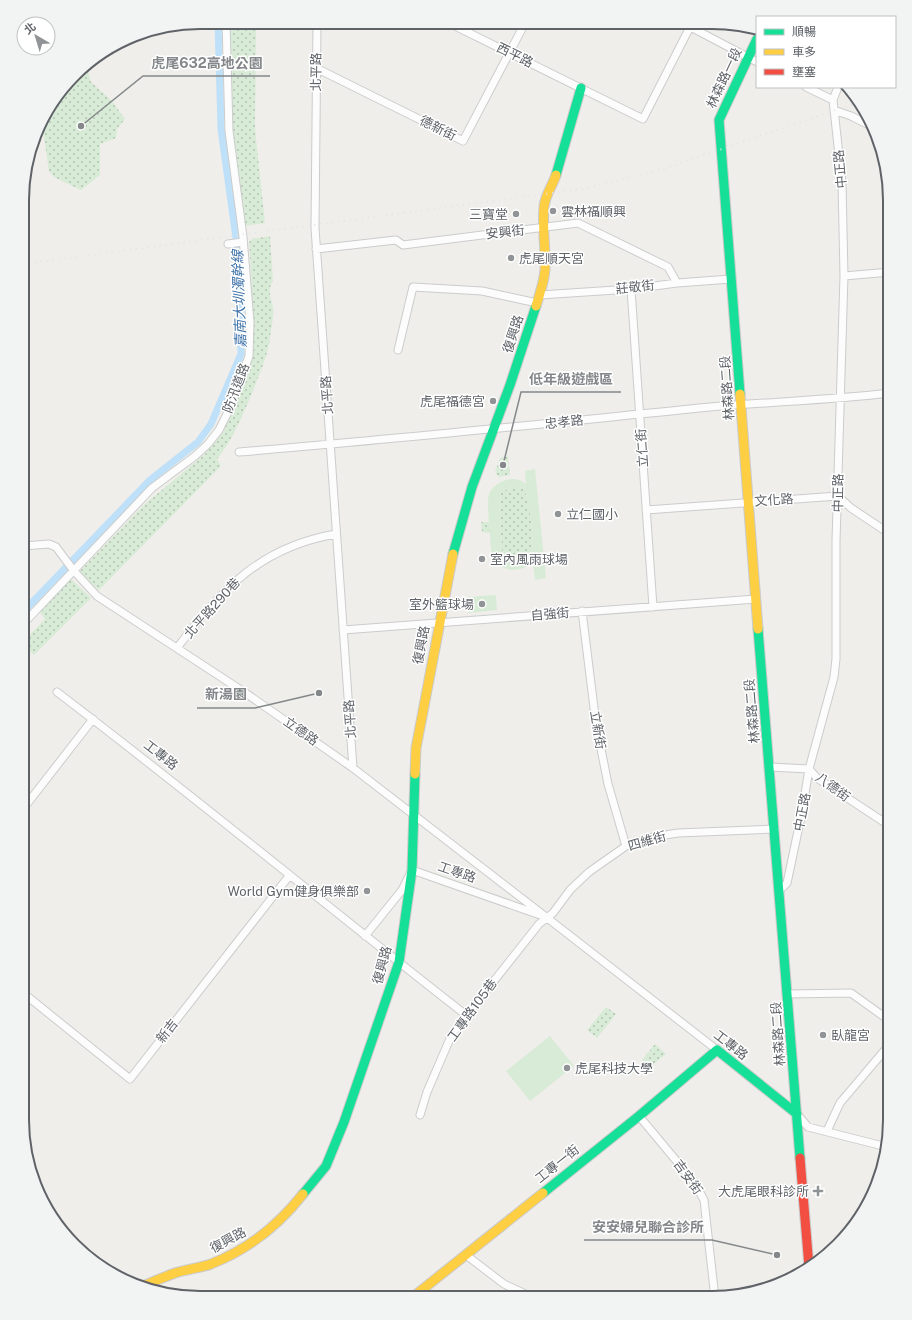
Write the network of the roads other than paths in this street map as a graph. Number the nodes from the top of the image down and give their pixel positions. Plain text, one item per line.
1 (226, 29) edge
2 (317, 29) edge
3 (462, 29) edge
4 (522, 29) edge
5 (689, 29) edge
6 (698, 29) edge
7 (756, 41) edge
8 (509, 52) junction
9 (748, 57) junction
10 (756, 61) edge
11 (316, 68) junction
12 (580, 88) junction
13 (808, 88) edge
14 (838, 88) edge
15 (833, 100) junction
16 (834, 110) junction
17 (865, 124) edge
18 (720, 153) joint
19 (544, 228) junction
20 (243, 242) junction
21 (228, 244) dead end
22 (316, 249) junction
23 (883, 273) edge
24 (844, 276) junction
25 (731, 279) junction
26 (677, 282) junction
27 (631, 289) junction
28 (538, 299) junction
29 (398, 350) dead end
30 (883, 395) edge
31 (840, 399) junction
32 (741, 405) junction
33 (640, 414) junction
34 (494, 429) junction
35 (330, 444) junction
36 (239, 452) dead end
37 (838, 496) junction
38 (749, 502) junction
39 (646, 510) junction
40 (883, 529) edge
41 (336, 534) junction
42 (29, 546) edge
43 (73, 570) junction
44 (756, 599) junction
45 (653, 607) junction
46 (582, 611) junction
47 (29, 618) edge
48 (439, 623) junction
49 (343, 630) junction
50 (177, 648) junction
51 (57, 692) dead end
52 (93, 719) junction
53 (770, 767) junction
54 (353, 768) junction
55 (809, 769) junction
56 (29, 800) edge
57 (413, 814) junction
58 (883, 821) edge
59 (775, 829) junction
60 (626, 846) junction
61 (412, 870) junction
62 (289, 876) junction
63 (779, 891) junction
64 (546, 917) junction
65 (365, 936) junction
66 (399, 962) junction
67 (788, 994) junction
68 (29, 998) edge
69 (466, 1015) junction
70 (883, 1016) edge
71 (717, 1050) junction
72 (883, 1052) edge
73 (797, 1114) junction
74 (420, 1115) dead end
75 (639, 1116) junction
76 (827, 1131) junction
77 (881, 1146) edge
78 (466, 1255) junction
79 (809, 1261) edge
80 (150, 1283) edge
81 (421, 1291) edge
82 (518, 1291) edge
83 (713, 1291) edge

1 - 20 street, 防汛道路
2 - 11 street, 北平路
3 - 8 street, 西平路
4 - 8 street, 德新街
5 - 12 street
6 - 9 street
7 - 9 street, 林森路一段
8 - 11 street, 德新街
8 - 12 street, 西平路
9 - 10 street
9 - 18 street, 林森路一段
11 - 22 street, 北平路
12 - 19 street, 復興路
13 - 15 street
14 - 15 street, 中正路
15 - 16 street, 中正路
16 - 17 street
16 - 24 street, 中正路
18 - 25 street, 林森路二段
19 - 22 street, 安興街
19 - 26 street, 安興街
19 - 28 street, 復興路
20 - 21 street
20 - 43 street, 防汛道路
22 - 35 street, 北平路
23 - 24 street
24 - 31 street, 中正路
25 - 26 street, 莊敬街
25 - 32 street, 林森路二段
26 - 27 street, 莊敬街
27 - 28 street, 莊敬街
27 - 33 street, 立仁街
28 - 29 street, 莊敬街
28 - 34 street, 復興路
30 - 31 street, 忠孝路
31 - 32 street, 忠孝路
31 - 37 street, 中正路
32 - 33 street, 忠孝路
32 - 38 street, 林森路二段
33 - 34 street, 忠孝路
33 - 39 street, 立仁街
34 - 35 street, 忠孝路
34 - 48 street, 復興路
35 - 36 street, 忠孝路
35 - 41 street, 北平路
37 - 38 street, 文化路
37 - 40 street
37 - 55 street, 中正路
38 - 39 street, 文化路
38 - 44 street, 林森路二段
39 - 45 street, 立仁街
41 - 49 street, 北平路
41 - 50 street, 北平路290巷
42 - 43 street, 立德路
43 - 47 street, 防汛道路
43 - 50 street, 立德路
44 - 45 street, 自強街
44 - 53 street, 林森路二段
45 - 46 street, 自強街
46 - 48 street, 自強街
46 - 60 street, 立新街
48 - 49 street, 自強街
48 - 57 street, 復興路
49 - 54 street, 北平路
50 - 54 street, 立德路
51 - 52 street, 工專路
52 - 56 street
52 - 62 street, 工專路
53 - 55 street, 八德街
53 - 59 street, 林森路二段
54 - 57 street, 立德路
55 - 58 street, 八德街
55 - 63 street, 中正路
57 - 61 street, 復興路
57 - 64 street, 立德路
59 - 60 street, 四維街
59 - 63 street, 林森路二段
60 - 64 street, 四維街
61 - 64 street, 工專路
61 - 65 street
61 - 66 street, 復興路
62 - 65 street, 工專路
62 - 68 street, 新吉
63 - 67 street, 林森路二段
64 - 69 street, 工專路105巷
64 - 71 street, 工專路
65 - 66 street, 工專路
66 - 69 street, 工專路
66 - 80 street, 復興路
67 - 70 street
67 - 73 street, 林森路二段
69 - 74 street, 工專路105巷
71 - 73 street, 工專路
71 - 75 street, 工專一街
72 - 76 street
73 - 76 street, 工專路
73 - 79 street, 林森路二段
75 - 78 street, 工專一街
75 - 83 street, 吉安街
76 - 77 street, 工專路
78 - 81 street, 工專一街
78 - 82 street

